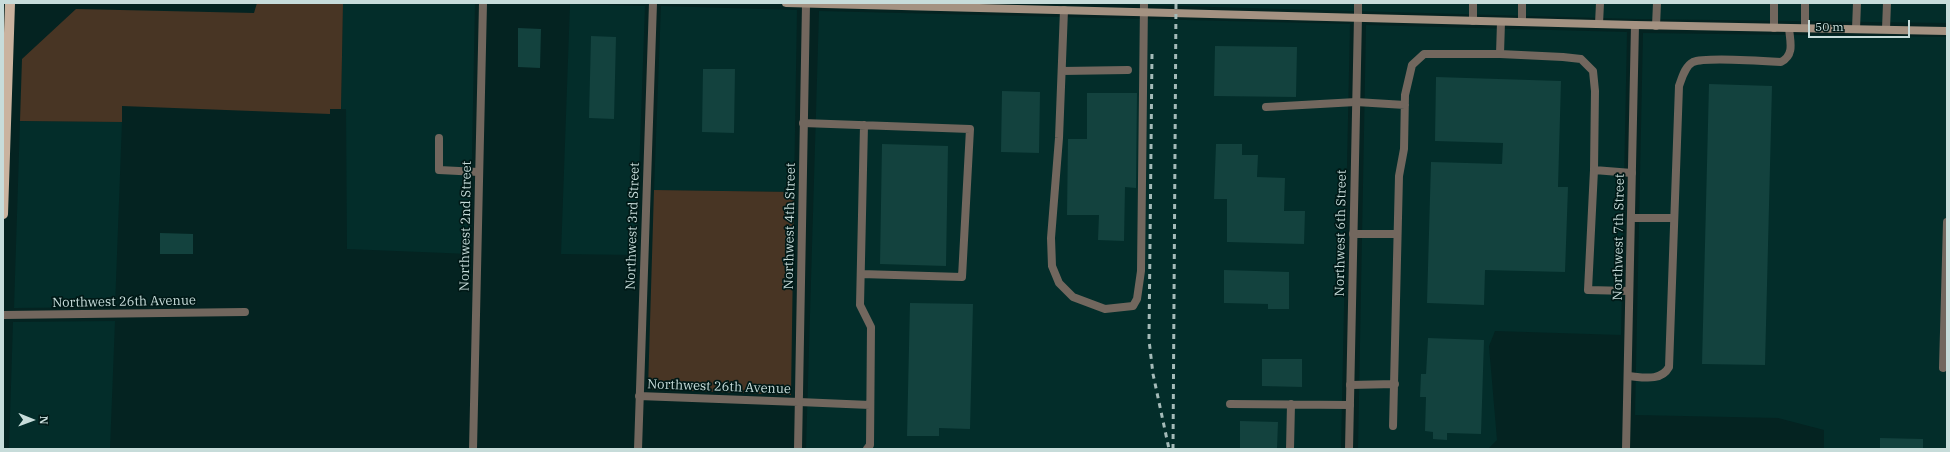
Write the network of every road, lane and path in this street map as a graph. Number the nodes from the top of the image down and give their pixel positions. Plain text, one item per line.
1 (10, 3) edge
2 (483, 3) edge
3 (653, 3) edge
4 (786, 3) edge
5 (1144, 3) edge
6 (1358, 3) edge
7 (1473, 3) edge
8 (1522, 3) edge
9 (1600, 3) edge
10 (1657, 3) edge
11 (1774, 3) edge
12 (1805, 3) edge
13 (1858, 3) edge
14 (1887, 3) edge
15 (806, 4) edge
16 (955, 5) edge
17 (1050, 6) edge
18 (1064, 10) junction
19 (1144, 12) junction
20 (1358, 17) junction
21 (1472, 21) junction
22 (1501, 22) junction
23 (1522, 22) junction
24 (1599, 24) junction
25 (1636, 26) junction
26 (1656, 26) junction
27 (1774, 28) junction
28 (1789, 28) junction
29 (1805, 28) junction
30 (1856, 29) junction
31 (1886, 29) junction
32 (1947, 30) edge
33 (1500, 54) junction
34 (1128, 70) dead end
35 (1062, 71) junction
36 (1356, 102) junction
37 (1405, 105) junction
38 (1266, 107) dead end
39 (803, 123) junction
40 (864, 125) junction
41 (439, 138) dead end
42 (1594, 170) junction
43 (480, 172) junction
44 (1632, 173) junction
45 (3, 214) edge
46 (1631, 218) junction
47 (1674, 218) junction
48 (1947, 222) edge
49 (1353, 234) junction
50 (1397, 234) junction
51 (861, 274) junction
52 (1630, 291) junction
53 (245, 312) dead end
54 (3, 315) edge
55 (1943, 368) dead end
56 (1628, 376) junction
57 (1395, 384) junction
58 (1350, 385) junction
59 (640, 396) junction
60 (799, 402) junction
61 (1230, 404) dead end
62 (1291, 404) junction
63 (870, 405) junction
64 (1350, 405) junction
65 (1393, 426) dead end
66 (473, 449) edge
67 (638, 449) edge
68 (798, 449) edge
69 (867, 449) edge
70 (1290, 449) edge
71 (1349, 449) edge
72 (1626, 449) edge

1 - 45 main road
2 - 43 street, Northwest 2nd Street
3 - 59 street, Northwest 3rd Street
4 - 15 main road
5 - 19 street
6 - 20 street, Northwest 6th Street
7 - 21 street
8 - 23 street
9 - 24 street
10 - 26 street
11 - 27 street
12 - 29 street
13 - 30 street
14 - 31 street
15 - 16 main road
15 - 39 street, Northwest 4th Street
16 - 17 main road
17 - 18 main road
18 - 19 main road
18 - 35 street
19 - 20 main road
19 - 35 street
20 - 21 main road
20 - 36 street, Northwest 6th Street
21 - 22 main road
22 - 23 main road
22 - 33 street
23 - 24 main road
24 - 25 main road
25 - 26 main road
25 - 44 street, Northwest 7th Street
26 - 27 main road
27 - 28 main road
28 - 29 main road
28 - 47 street
29 - 30 main road
30 - 31 main road
31 - 32 main road
33 - 37 street
33 - 42 street
34 - 35 street
36 - 37 street
36 - 38 street
36 - 49 street, Northwest 6th Street
37 - 50 street
39 - 40 street
39 - 60 street, Northwest 4th Street
40 - 51 street
40 - 51 street
41 - 43 street
42 - 44 street
42 - 52 street
43 - 66 street, Northwest 2nd Street
44 - 46 street, Northwest 7th Street
46 - 47 street
46 - 52 street, Northwest 7th Street
47 - 56 street
48 - 55 street
49 - 50 street
49 - 58 street, Northwest 6th Street
50 - 57 street
51 - 63 street
52 - 56 street, Northwest 7th Street
53 - 54 street, Northwest 26th Avenue
56 - 72 street, Northwest 7th Street
57 - 58 street
57 - 65 street
58 - 64 street, Northwest 6th Street
59 - 60 street, Northwest 26th Avenue
59 - 67 street, Northwest 3rd Street
60 - 63 street, Northwest 26th Avenue
60 - 68 street, Northwest 4th Street
61 - 62 street
62 - 64 street
62 - 70 street
63 - 69 street
64 - 71 street, Northwest 6th Street

